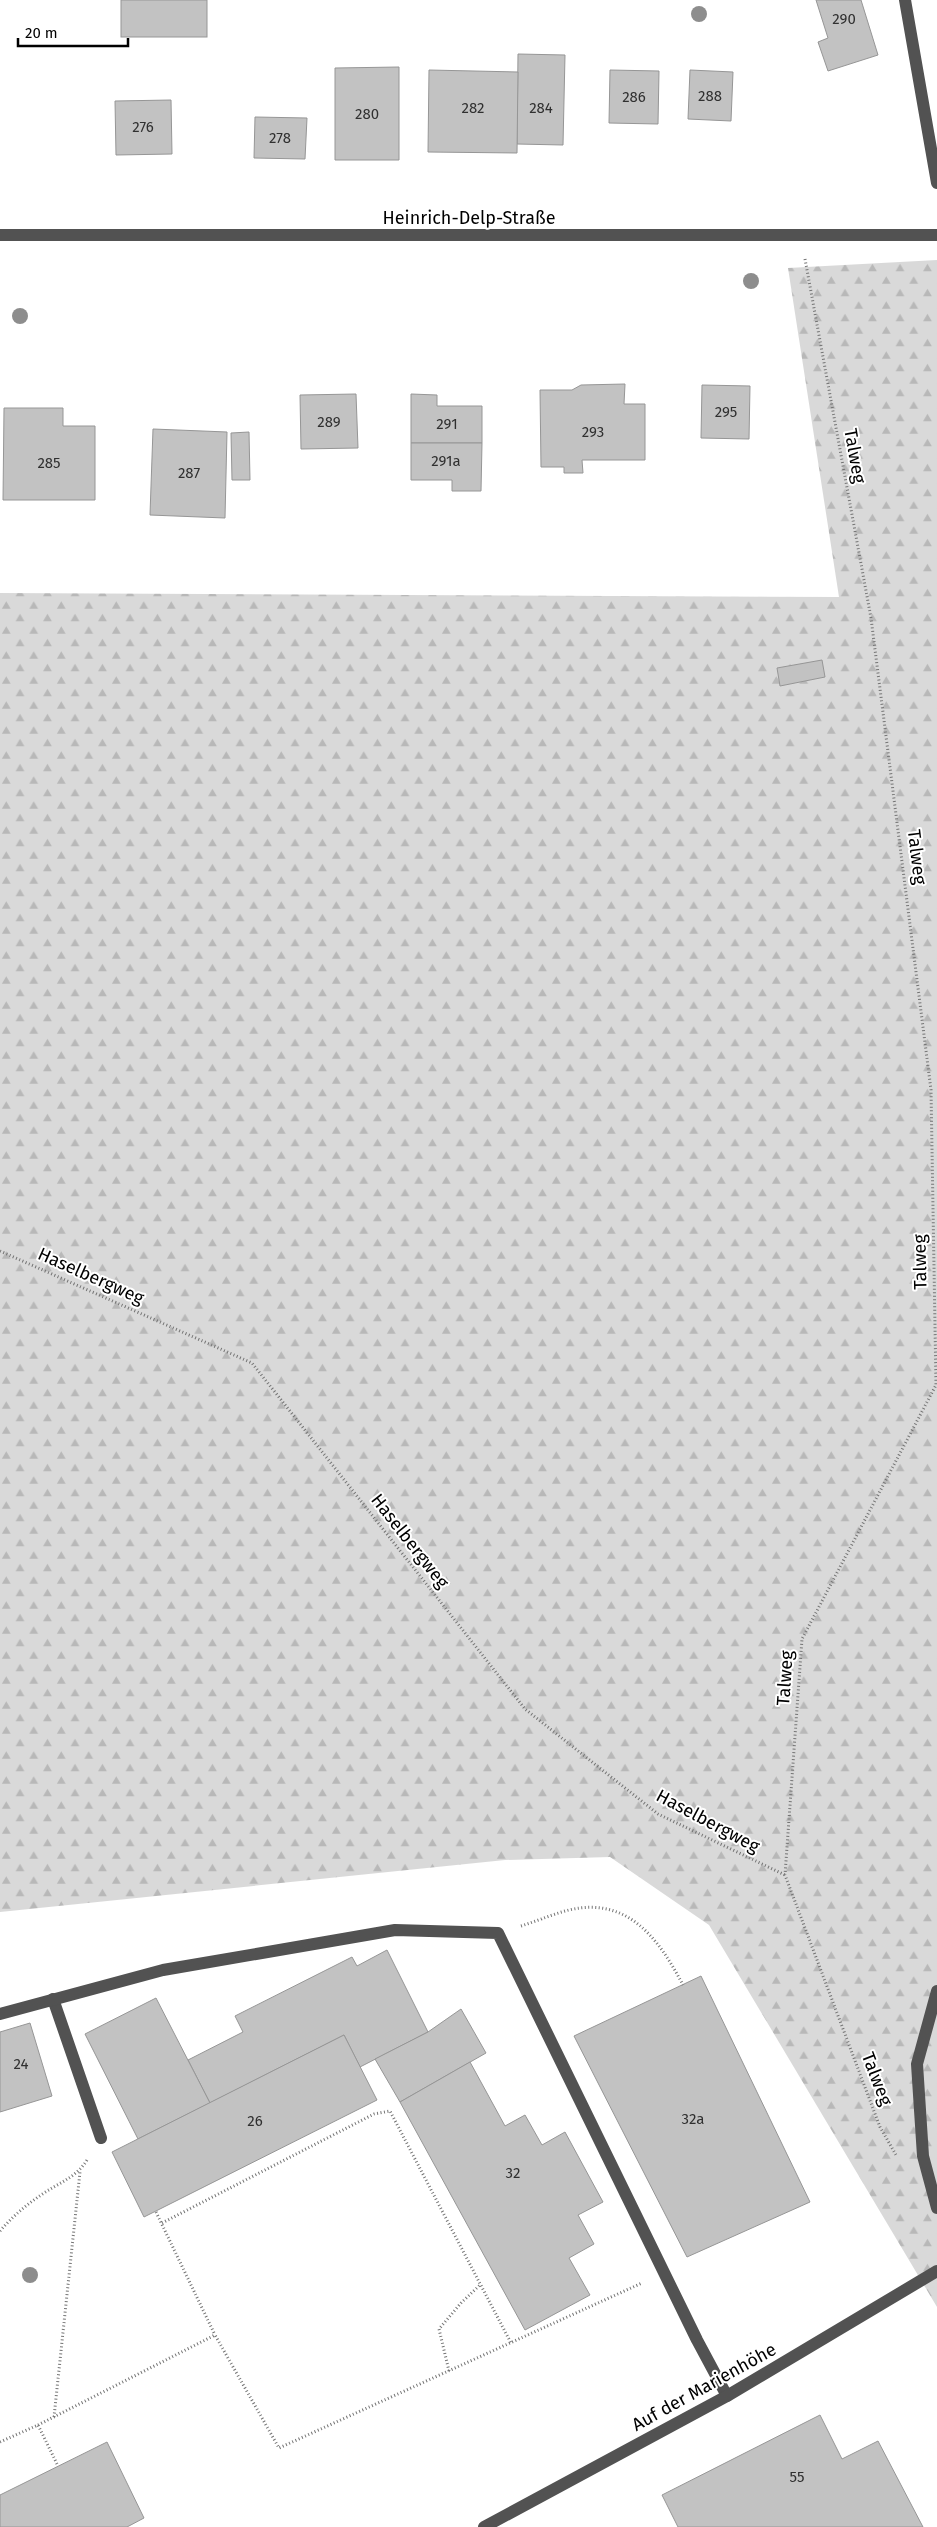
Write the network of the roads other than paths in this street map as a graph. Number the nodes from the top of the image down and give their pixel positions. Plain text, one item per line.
1 (905, 0) edge
2 (937, 183) edge
3 (937, 234) edge
4 (0, 235) edge
5 (937, 1991) edge
6 (53, 1999) junction
7 (0, 2014) edge
8 (101, 2138) road end
9 (937, 2208) edge
10 (937, 2272) edge
11 (727, 2396) junction
12 (484, 2527) edge

1 - 2 street
3 - 4 street, Heinrich-Delp-Straße
5 - 9 street
6 - 7 street
6 - 8 street
6 - 11 street
10 - 11 street, Auf der Marienhöhe
11 - 12 street, Auf der Marienhöhe

